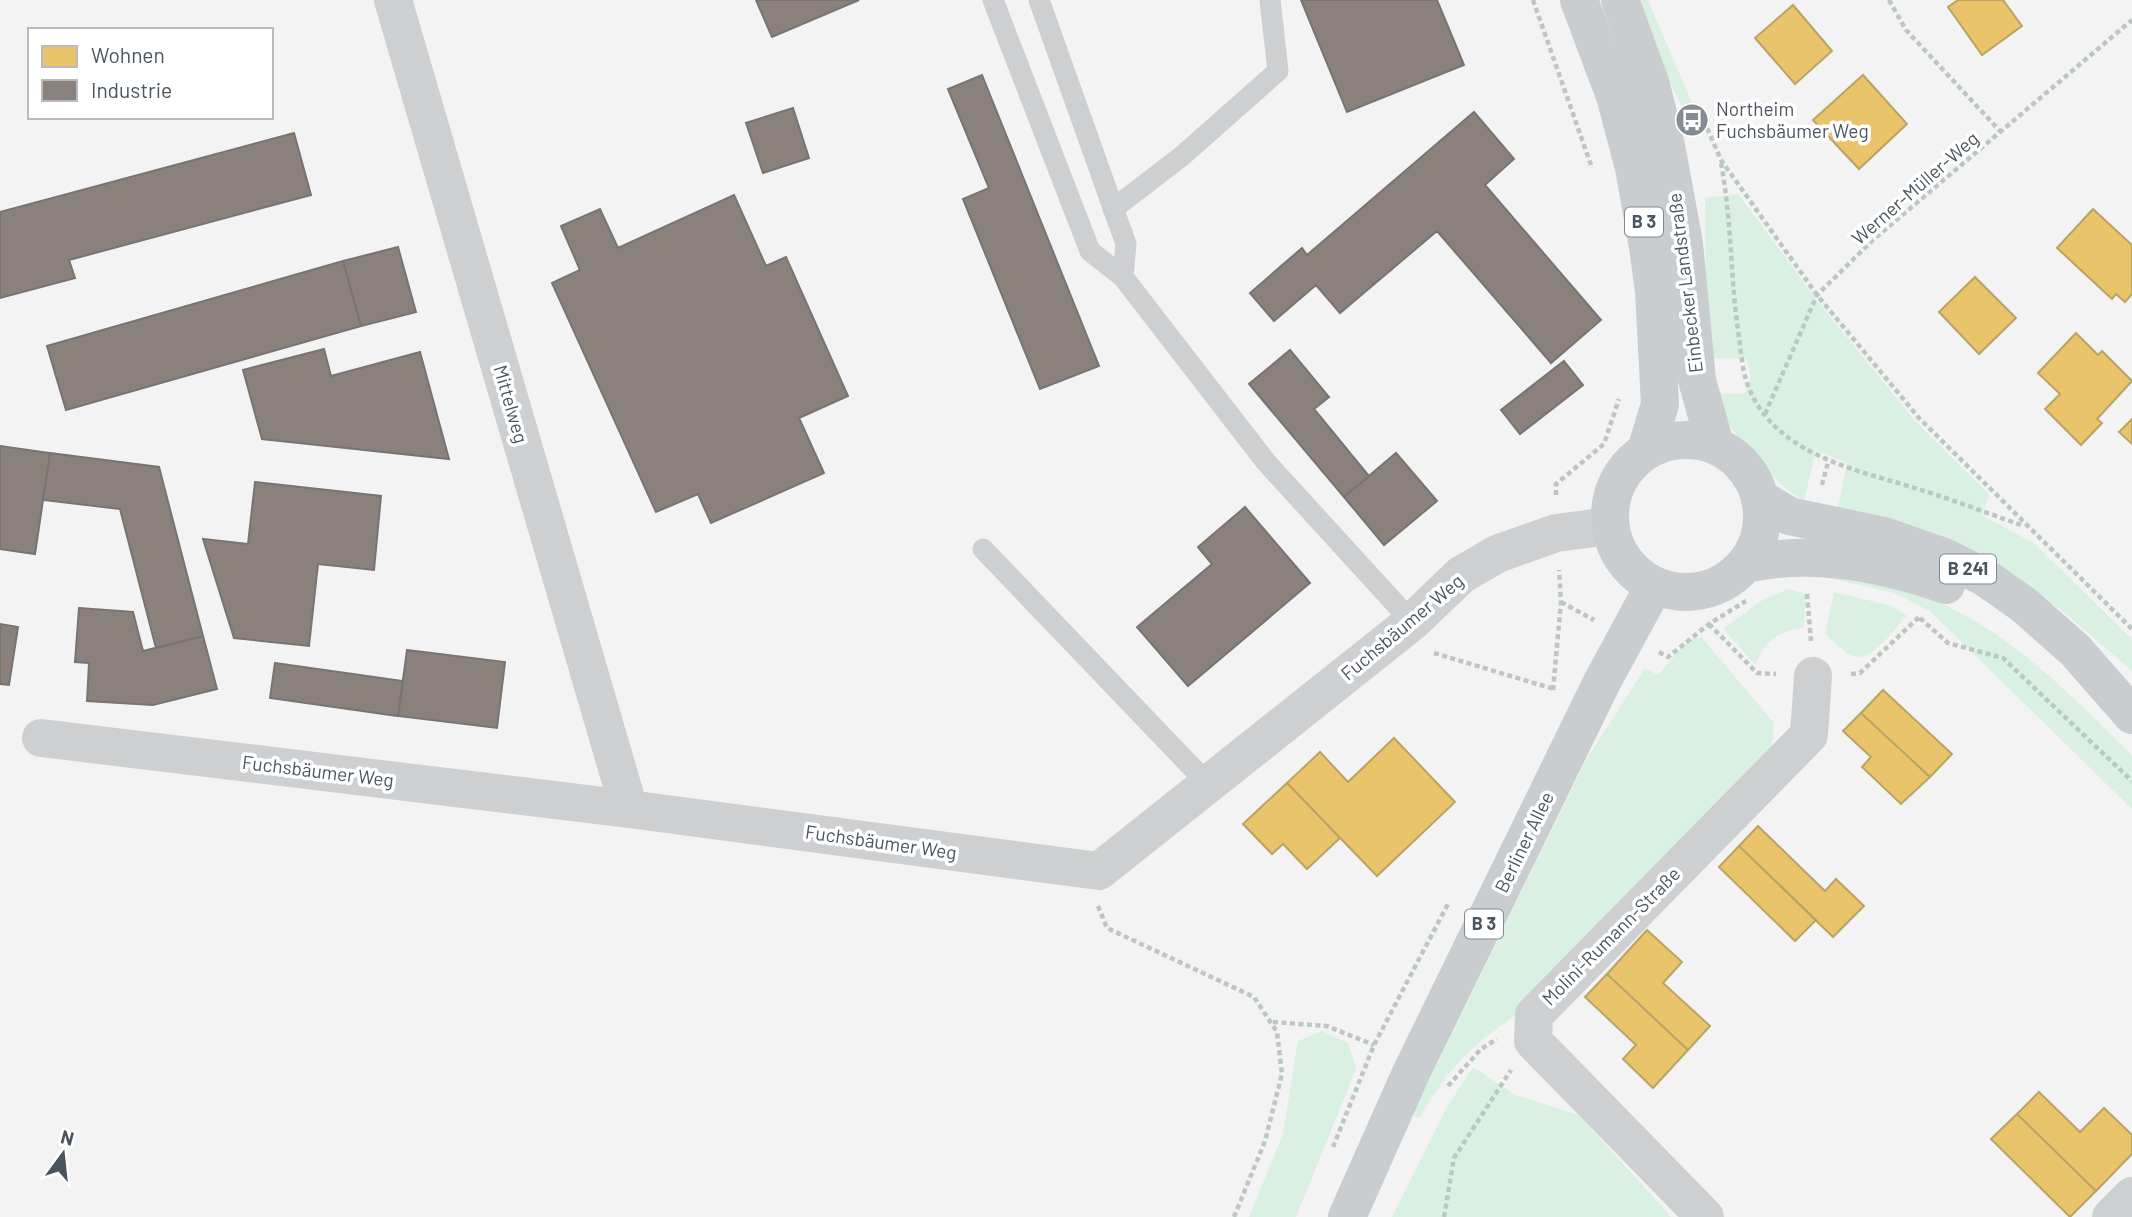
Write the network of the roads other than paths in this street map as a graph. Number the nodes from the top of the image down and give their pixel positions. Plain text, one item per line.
1 (393, 0) edge
2 (993, 0) edge
3 (1039, 0) edge
4 (1270, 0) edge
5 (1579, 0) edge
6 (1620, 0) edge
7 (1114, 209) junction
8 (1123, 277) junction
9 (1715, 445) junction
10 (1646, 451) junction
11 (1761, 499) junction
12 (1610, 526) junction
13 (983, 549) dead end
14 (1748, 582) junction
15 (1654, 586) junction
16 (1401, 631) junction
17 (1813, 676) road end
18 (2132, 715) edge
19 (41, 738) dead end
20 (1208, 784) junction
21 (629, 809) junction
22 (2132, 1196) edge
23 (1347, 1217) edge
24 (1705, 1217) edge
25 (2111, 1217) edge

1 - 21 street, Mittelweg
2 - 8 lane
3 - 7 lane
4 - 7 lane
5 - 10 main road, Einbecker Landstraße / B 3
6 - 9 main road, Einbecker Landstraße / B 3
7 - 8 lane
8 - 16 lane
9 - 10 main road
9 - 11 main road
10 - 12 main road
11 - 14 main road
11 - 18 main road, B 241
12 - 15 main road
12 - 16 street, Fuchsbäumer Weg
13 - 20 lane
14 - 15 main road
14 - 18 main road, B 241
15 - 23 main road, Berliner Allee / B 3
16 - 20 street, Fuchsbäumer Weg
17 - 24 street, Molini-Rumann-Straße
19 - 21 street, Fuchsbäumer Weg
20 - 21 street, Fuchsbäumer Weg
22 - 25 street

